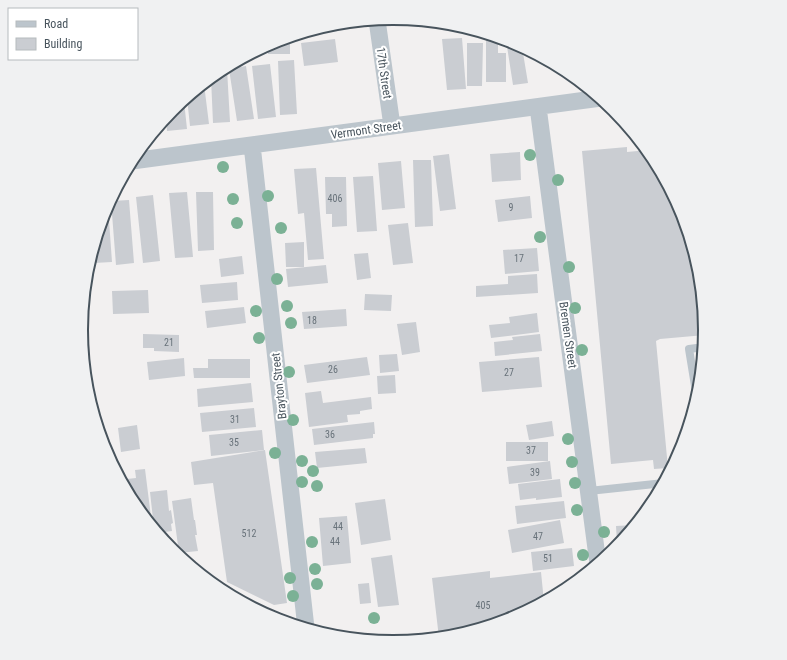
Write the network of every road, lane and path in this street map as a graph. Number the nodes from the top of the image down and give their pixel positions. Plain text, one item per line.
1 (378, 26) edge
2 (593, 99) edge
3 (538, 107) junction
4 (392, 126) junction
5 (252, 145) junction
6 (141, 160) edge
7 (698, 347) edge
8 (694, 381) edge
9 (658, 484) edge
10 (589, 491) junction
11 (597, 557) edge
12 (305, 622) edge

1 - 4 street, 17th Street
2 - 3 street, Vermont Street
3 - 4 street, Vermont Street
3 - 10 street, Bremen Street
4 - 5 street, Vermont Street
5 - 6 street, Vermont Street
5 - 12 street, Brayton Street
7 - 8 lane
9 - 10 lane
10 - 11 street, Bremen Street

